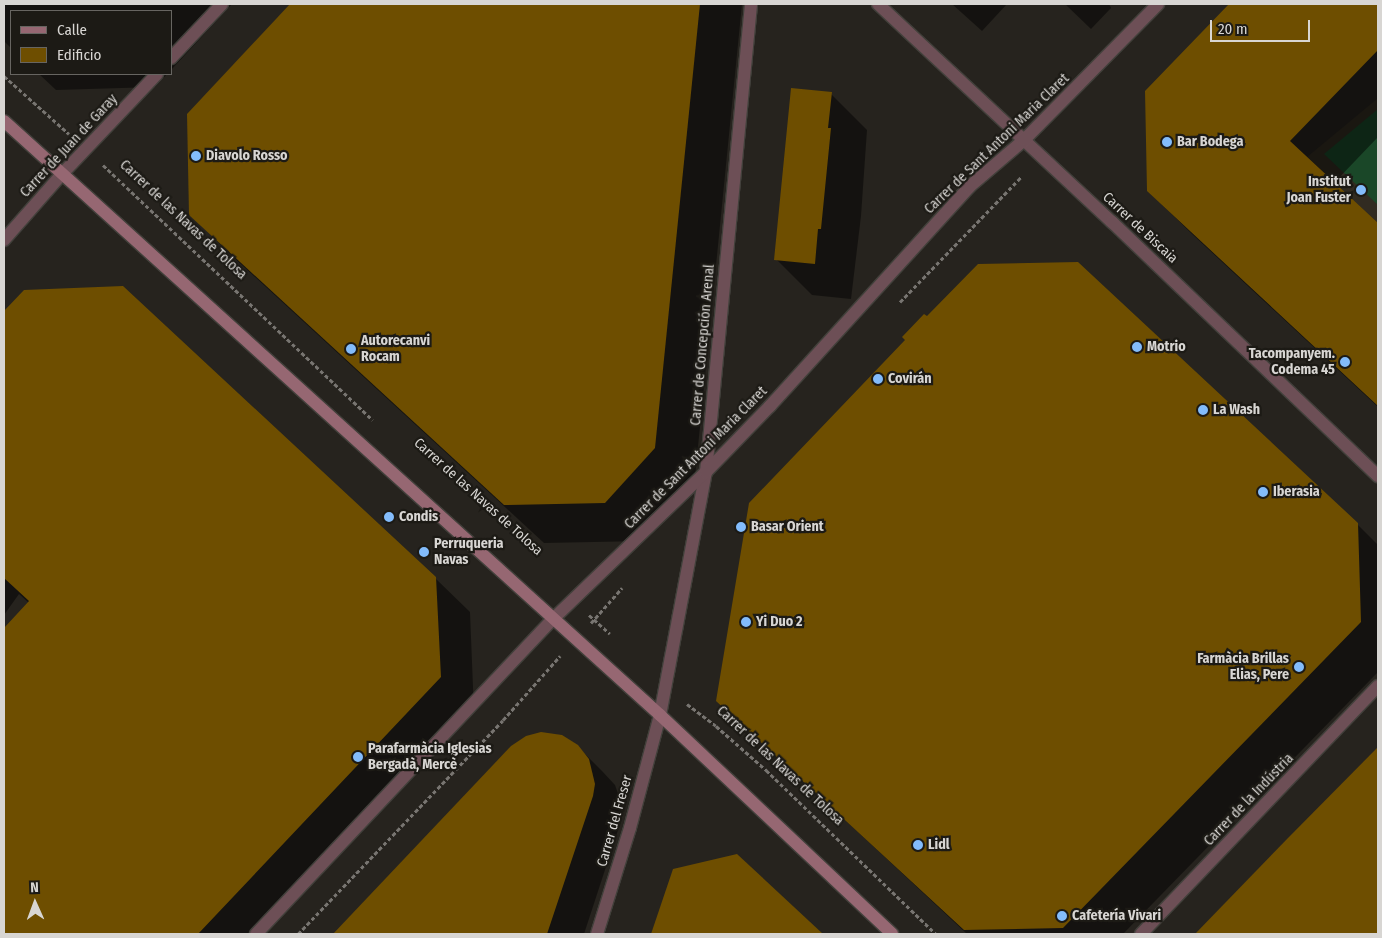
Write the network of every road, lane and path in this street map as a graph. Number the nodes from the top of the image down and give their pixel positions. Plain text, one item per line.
1 (222, 4) edge
2 (751, 4) edge
3 (878, 4) edge
4 (1158, 4) edge
5 (172, 57) edge
6 (156, 75) edge
7 (4, 76) edge
8 (4, 121) edge
9 (1024, 140) junction
10 (86, 150) junction
11 (62, 174) junction
12 (4, 240) edge
13 (378, 424) dead end
14 (706, 472) junction
15 (1378, 476) edge
16 (572, 600) junction
17 (553, 618) junction
18 (614, 638) dead end
19 (1378, 686) edge
20 (665, 687) junction
21 (529, 689) dead end
22 (660, 715) junction
23 (256, 934) edge
24 (298, 934) edge
25 (597, 934) edge
26 (892, 934) edge
27 (936, 934) edge
28 (1141, 934) edge

1 - 5 street
2 - 14 street, Carrer de Concepción Arenal
3 - 9 street, Carrer de Biscaia
4 - 9 street, Carrer de Sant Antoni Maria Claret
6 - 10 street, Carrer de Juan de Garay
7 - 10 path, Carrer de las Navas de Tolosa
8 - 11 main road
9 - 14 street, Carrer de Sant Antoni Maria Claret
9 - 15 street, Carrer de Biscaia
10 - 11 street, Carrer de Juan de Garay
10 - 13 path, Carrer de las Navas de Tolosa
11 - 12 street, Carrer de Juan de Garay
11 - 17 main road
14 - 16 street, Carrer de Sant Antoni Maria Claret
14 - 20 street, Carrer de Concepción Arenal
16 - 17 street, Carrer de Sant Antoni Maria Claret
16 - 18 path
17 - 22 main road
17 - 23 street, Carrer de Sant Antoni Maria Claret
19 - 28 street, Carrer de la Indústria
20 - 22 street, Carrer de Concepción Arenal
20 - 27 path, Carrer de las Navas de Tolosa
21 - 24 path
22 - 25 street, Carrer del Freser
22 - 26 main road

